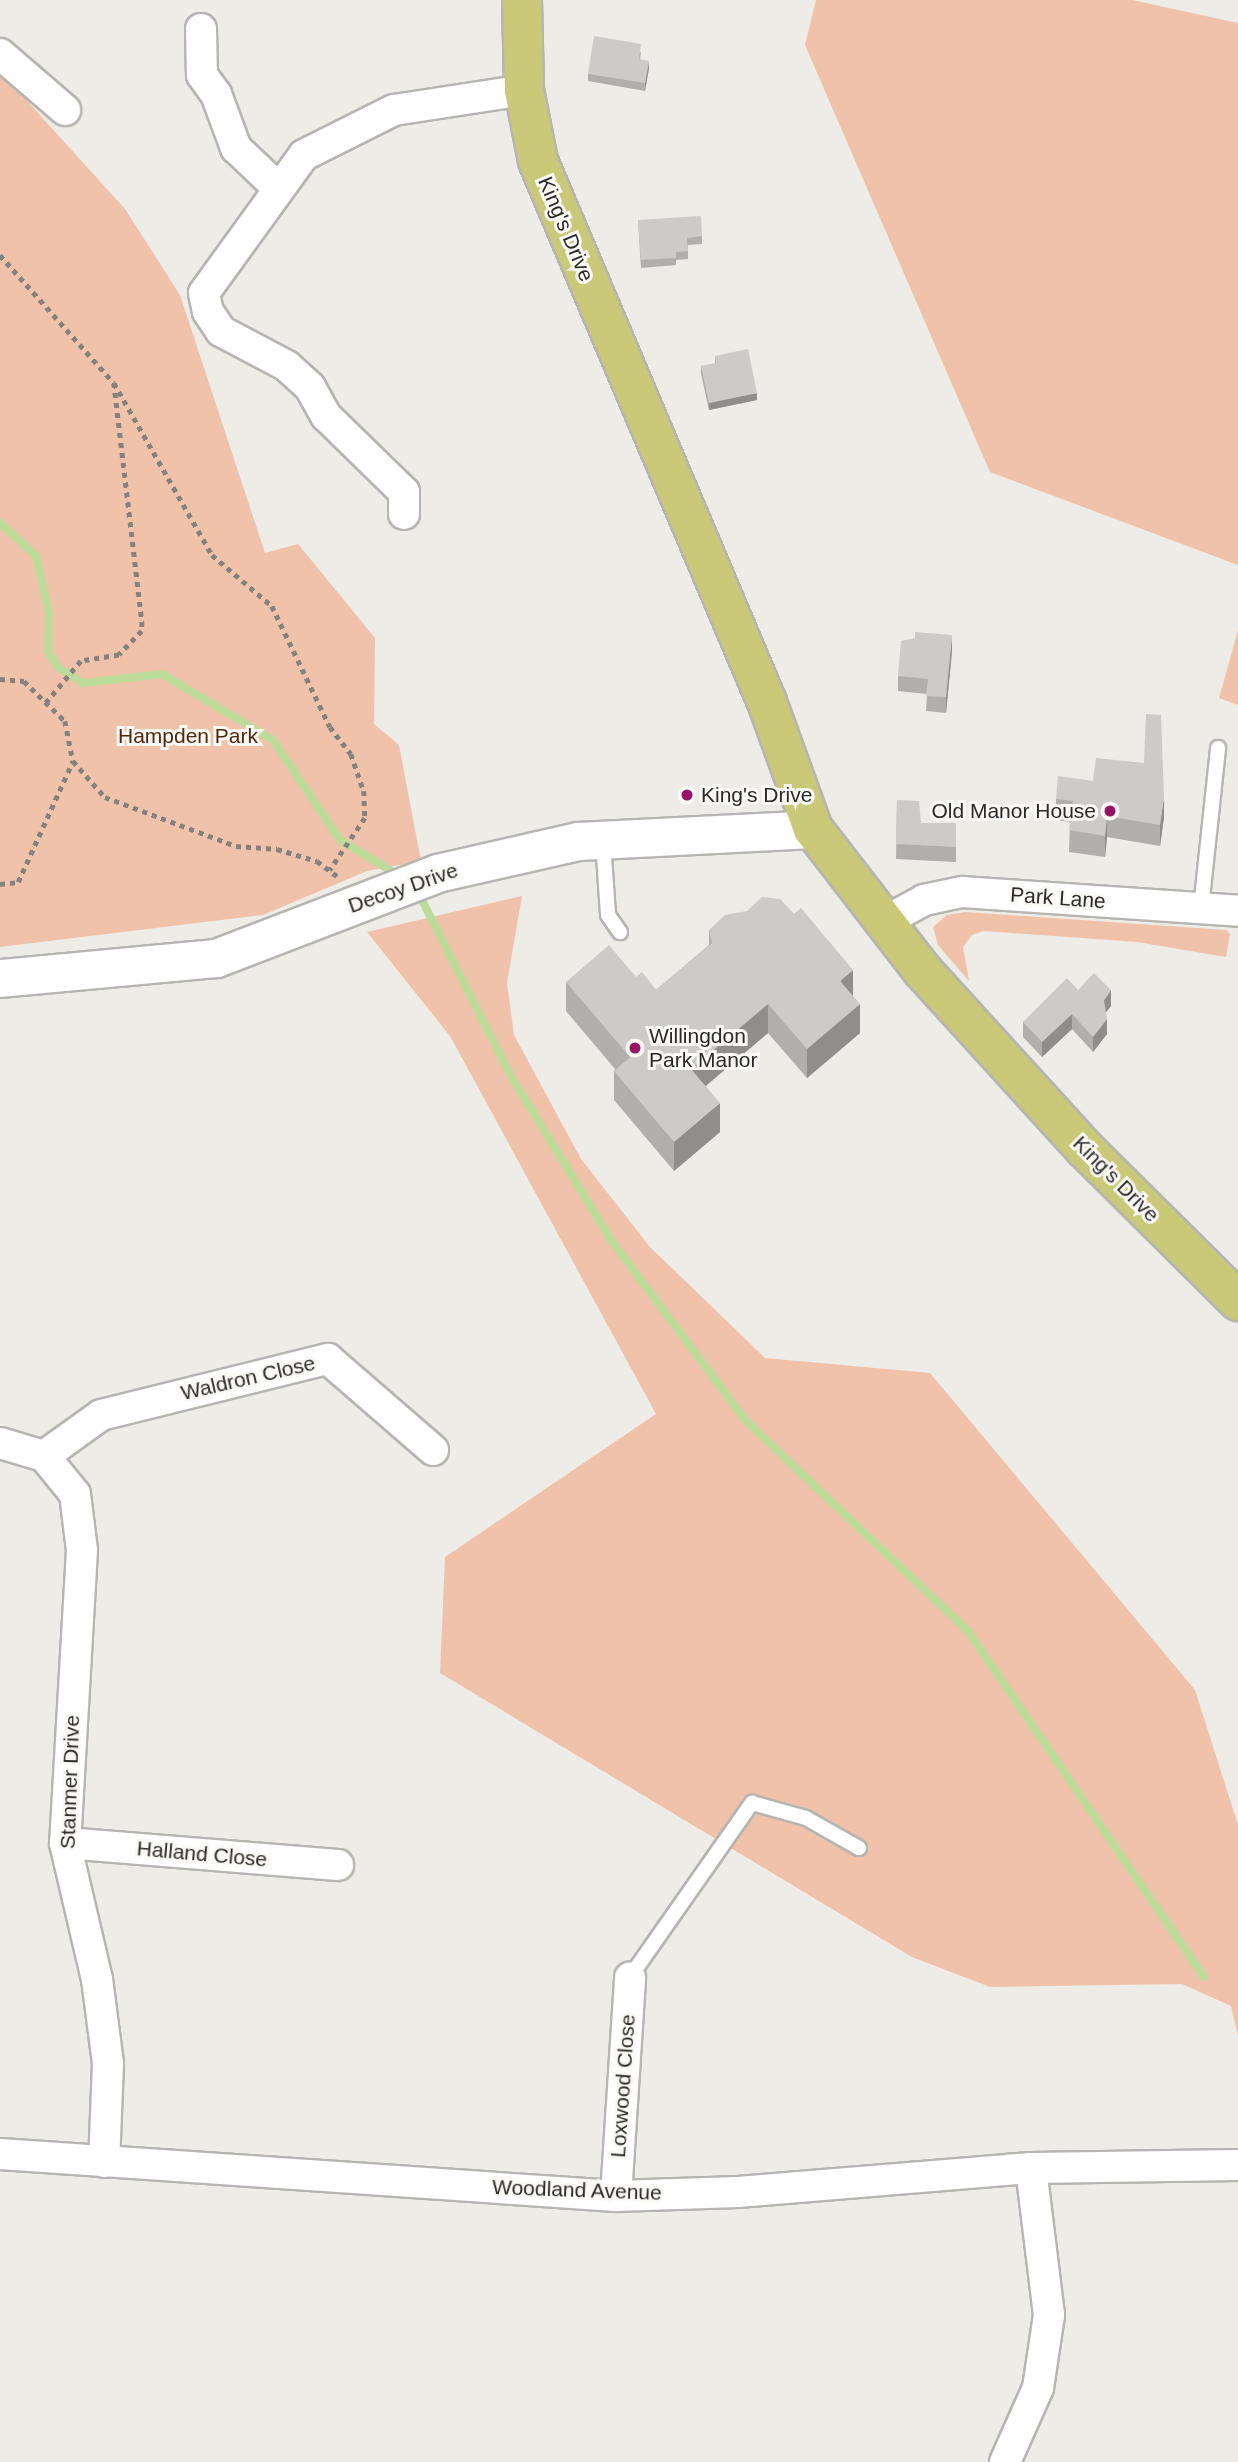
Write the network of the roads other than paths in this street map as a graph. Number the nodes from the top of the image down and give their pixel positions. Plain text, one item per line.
1 (522, 0) edge
2 (201, 29) dead end
3 (0, 54) edge
4 (524, 89) junction
5 (65, 110) dead end
6 (279, 189) junction
7 (404, 514) dead end
8 (1218, 748) dead end
9 (813, 829) junction
10 (603, 840) junction
11 (1200, 908) junction
12 (1238, 911) edge
13 (884, 922) junction
14 (620, 932) dead end
15 (0, 978) edge
16 (1238, 1301) edge
17 (0, 1443) edge
18 (433, 1450) dead end
19 (44, 1456) junction
20 (65, 1843) junction
21 (859, 1848) dead end
22 (338, 1866) dead end
23 (630, 1977) joint
24 (0, 2154) edge
25 (104, 2162) junction
26 (1238, 2165) edge
27 (1031, 2168) junction
28 (616, 2196) junction
29 (1005, 2462) edge

1 - 4 main road, King's Drive
2 - 6 street
3 - 5 street
4 - 6 street
4 - 9 main road, King's Drive
6 - 7 street
8 - 11 lane
9 - 10 street, Decoy Drive
9 - 13 main road, King's Drive
10 - 14 lane
10 - 15 street, Decoy Drive
11 - 12 street, Park Lane
11 - 13 street, Park Lane
13 - 16 main road, King's Drive
17 - 19 street
18 - 19 street, Waldron Close
19 - 20 street, Stanmer Drive
20 - 22 street, Halland Close
20 - 25 street, Stanmer Drive
21 - 23 lane
23 - 28 street, Loxwood Close
24 - 25 street, Woodland Avenue
25 - 28 street, Woodland Avenue
26 - 27 street, Woodland Avenue
27 - 28 street, Woodland Avenue
27 - 29 street

